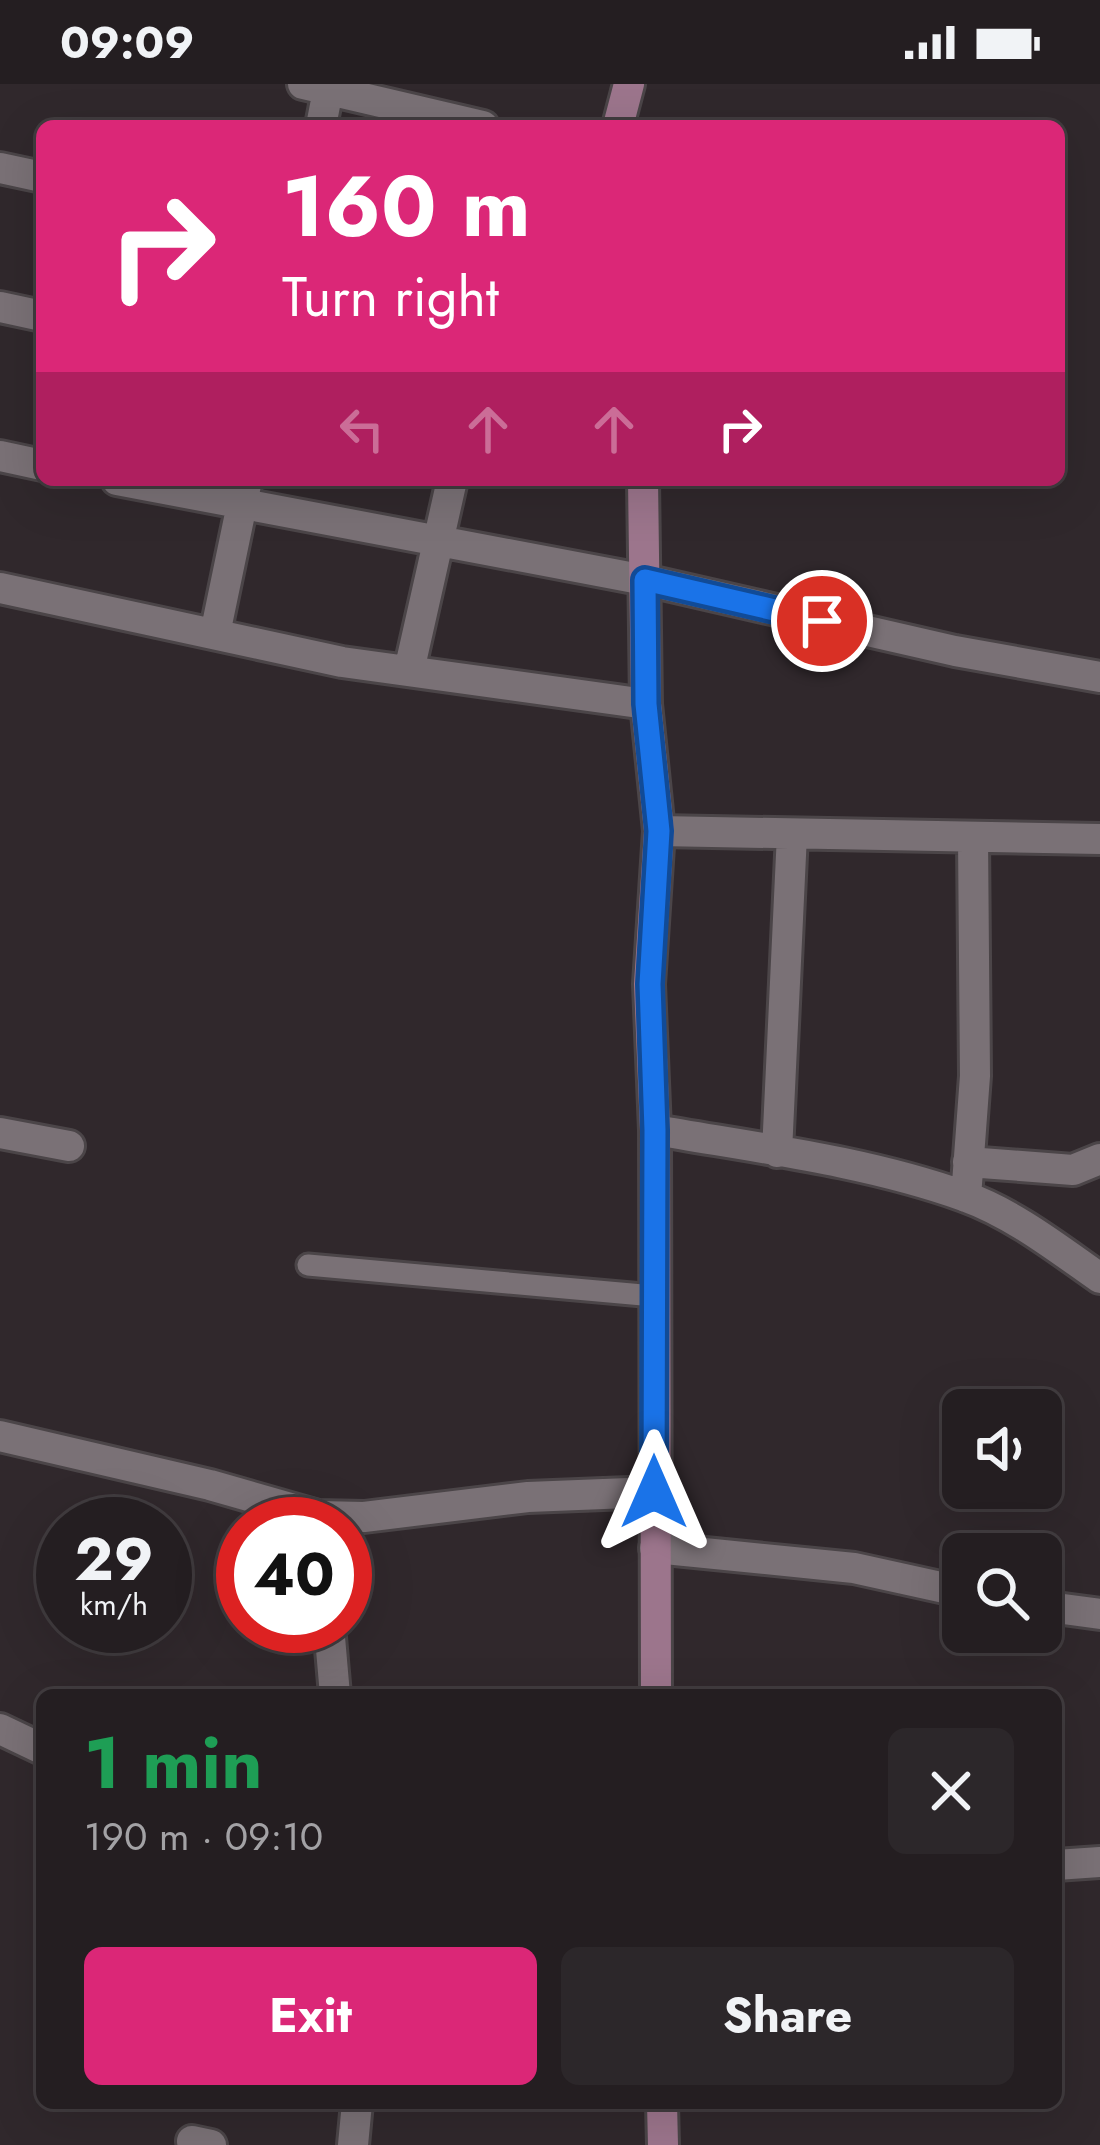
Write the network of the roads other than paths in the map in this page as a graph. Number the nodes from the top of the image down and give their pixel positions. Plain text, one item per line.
1 (629, 84) edge
2 (315, 87) edge
3 (320, 120) edge
4 (457, 120) edge
5 (620, 120) edge
6 (0, 168) edge
7 (36, 176) edge
8 (0, 308) edge
9 (36, 315) edge
10 (0, 456) edge
11 (36, 464) edge
12 (176, 486) edge
13 (451, 486) edge
14 (643, 486) edge
15 (245, 493) edge
16 (438, 543) junction
17 (645, 580) junction
18 (0, 588) edge
19 (215, 634) junction
20 (409, 671) junction
21 (1100, 677) edge
22 (646, 704) junction
23 (659, 831) junction
24 (792, 834) junction
25 (973, 837) junction
26 (1100, 839) edge
27 (655, 1130) junction
28 (0, 1133) edge
29 (69, 1146) dead end
30 (777, 1152) junction
31 (1100, 1159) edge
32 (968, 1162) junction
33 (966, 1197) junction
34 (308, 1265) dead end
35 (1100, 1278) edge
36 (654, 1296) junction
37 (0, 1436) edge
38 (654, 1492) junction
39 (245, 1497) edge
40 (372, 1515) edge
41 (655, 1548) junction
42 (942, 1587) edge
43 (1062, 1609) edge
44 (1100, 1614) edge
45 (331, 1653) edge
46 (334, 1689) edge
47 (656, 1689) edge
48 (0, 1729) edge
49 (36, 1746) edge
50 (1100, 1862) edge
51 (1062, 1865) edge
52 (357, 2109) edge
53 (662, 2109) edge
54 (353, 2145) edge
55 (663, 2145) edge

1 - 5 street
2 - 3 street
2 - 4 street
6 - 7 street
8 - 9 street
10 - 11 street
12 - 15 street
13 - 16 street
14 - 17 street
15 - 16 street
15 - 19 street
16 - 17 street
16 - 20 street
17 - 21 street
17 - 22 street
18 - 19 street
19 - 20 street
20 - 22 street
22 - 23 street
23 - 24 street
23 - 27 street
24 - 25 street
24 - 30 street
25 - 26 street
25 - 32 street
27 - 30 street
27 - 36 street
28 - 29 street
30 - 33 street
31 - 32 street
32 - 33 street
33 - 35 street
34 - 36 lane
36 - 38 street
37 - 39 street
38 - 40 street
38 - 41 street
41 - 42 street
41 - 47 street
43 - 44 street
45 - 46 street
48 - 49 street
50 - 51 street
52 - 54 street
53 - 55 street

